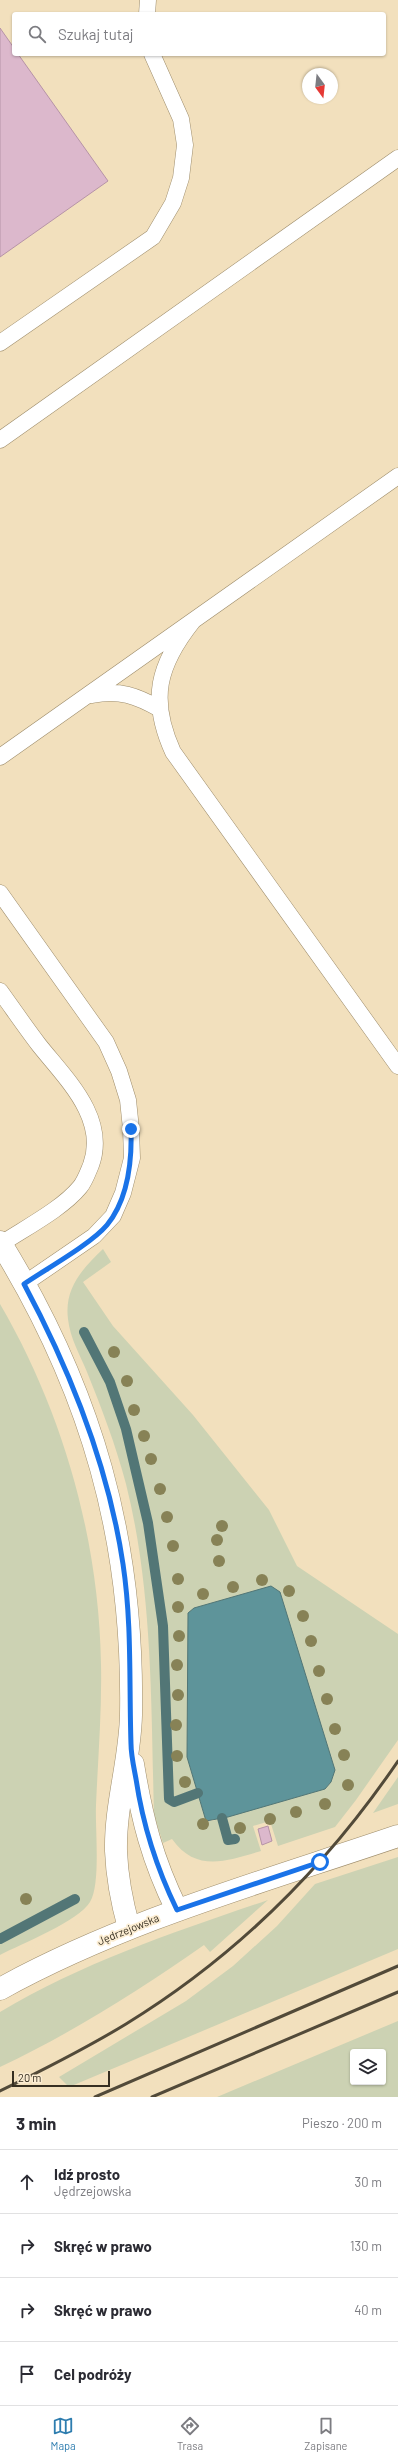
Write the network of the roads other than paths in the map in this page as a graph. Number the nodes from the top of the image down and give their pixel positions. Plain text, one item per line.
1 (148, 0) edge
2 (147, 12) edge
3 (153, 56) edge
4 (398, 158) edge
5 (0, 343) edge
6 (0, 440) edge
7 (398, 476) edge
8 (193, 621) junction
9 (86, 696) junction
10 (160, 709) junction
11 (0, 757) edge
12 (0, 892) edge
13 (0, 991) edge
14 (398, 1066) edge
15 (1, 1243) edge
16 (24, 1284) junction
17 (130, 1745) junction
18 (398, 1836) edge
19 (177, 1910) junction
20 (129, 1928) junction
21 (0, 1989) edge

1 - 2 lane
3 - 5 lane
4 - 6 lane
7 - 8 lane
8 - 9 lane
8 - 10 lane
9 - 10 lane
9 - 11 lane
10 - 14 lane
12 - 16 lane
13 - 15 lane
15 - 16 street
16 - 17 street
17 - 19 street
17 - 20 street
18 - 19 street, Jędrzejowska
19 - 20 street, Jędrzejowska
20 - 21 street, Jędrzejowska

